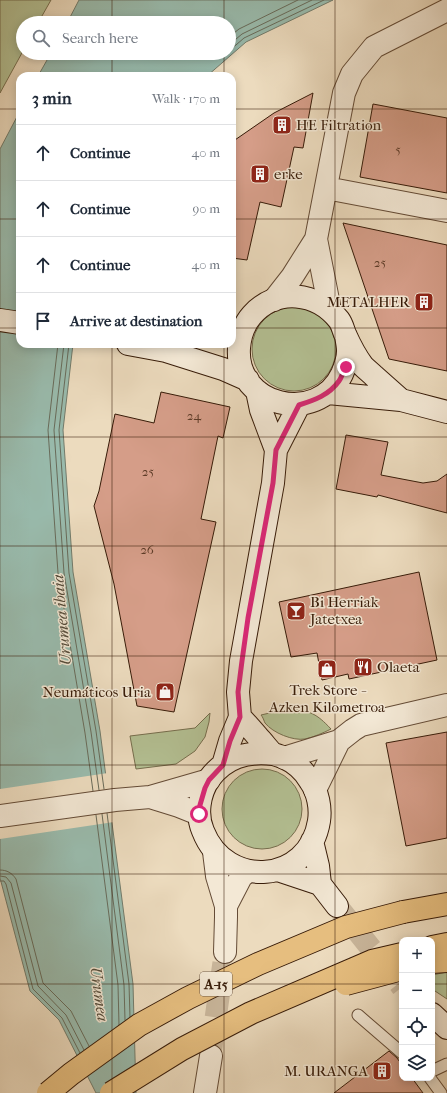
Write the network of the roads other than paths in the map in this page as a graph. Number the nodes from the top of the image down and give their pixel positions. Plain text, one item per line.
1 (447, 10) edge
2 (326, 188) junction
3 (447, 211) edge
4 (316, 239) junction
5 (274, 300) junction
6 (330, 310) junction
7 (0, 320) edge
8 (16, 323) edge
9 (238, 329) edge
10 (346, 336) junction
11 (150, 348) edge
12 (188, 348) edge
13 (166, 351) junction
14 (252, 385) junction
15 (328, 392) junction
16 (401, 400) junction
17 (299, 405) junction
18 (447, 412) edge
19 (276, 450) junction
20 (447, 706) edge
21 (240, 717) junction
22 (339, 741) junction
23 (279, 756) junction
24 (216, 772) junction
25 (315, 790) junction
26 (150, 797) junction
27 (199, 814) junction
28 (0, 816) edge
29 (312, 841) junction
30 (214, 852) junction
31 (278, 870) junction
32 (248, 871) junction
33 (320, 884) junction
34 (447, 904) edge
35 (226, 906) junction
36 (337, 906) tunnel mouth
37 (447, 944) edge
38 (435, 946) edge
39 (225, 952) tunnel mouth
40 (399, 955) edge
41 (447, 961) edge
42 (435, 962) edge
43 (399, 970) edge
44 (251, 1013) junction
45 (358, 1015) dead end
46 (399, 1050) edge
47 (211, 1056) tunnel mouth
48 (447, 1064) edge
49 (435, 1070) edge
50 (432, 1081) edge
51 (48, 1093) edge
52 (111, 1093) edge
53 (205, 1093) edge
54 (441, 1093) edge

1 - 2 main road
2 - 3 main road
2 - 4 main road
4 - 5 main road
4 - 6 main road
5 - 6 main road
5 - 9 main road
6 - 10 main road
7 - 8 main road
9 - 14 main road
10 - 15 main road
10 - 16 main road
11 - 13 main road
12 - 13 main road
13 - 14 main road
14 - 17 main road
14 - 19 main road
15 - 16 main road
15 - 17 main road
16 - 18 main road
17 - 19 main road
19 - 21 main road
20 - 22 main road
21 - 23 main road
21 - 24 main road
22 - 23 main road
22 - 25 main road
23 - 24 main road
23 - 25 main road
24 - 26 main road
24 - 27 main road
25 - 29 main road
26 - 27 main road
26 - 28 main road
27 - 30 main road
29 - 31 main road
29 - 33 main road
30 - 32 main road
30 - 35 main road
31 - 32 main road
31 - 33 main road
32 - 35 main road
33 - 36 main road
34 - 51 highway, A-15, bridge
35 - 39 main road
37 - 38 highway
40 - 44 highway, bridge
41 - 42 highway
43 - 44 highway, bridge
44 - 52 highway, bridge
45 - 46 lane
47 - 53 main road
48 - 49 lane
50 - 54 lane

